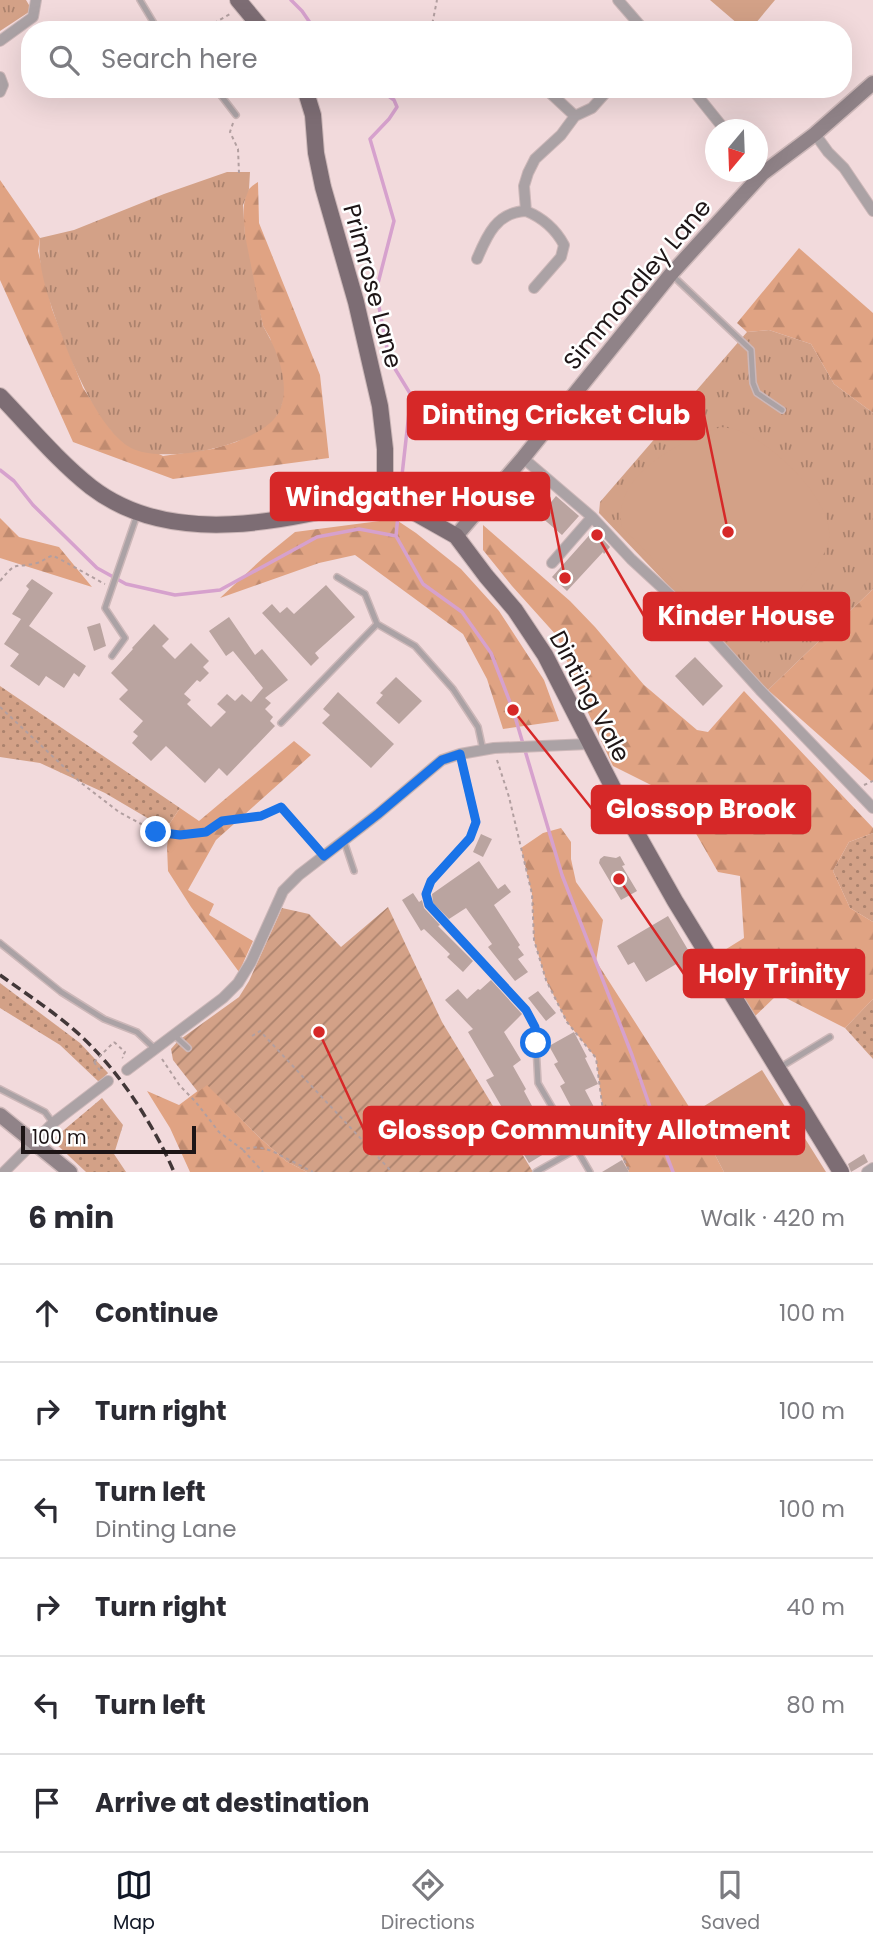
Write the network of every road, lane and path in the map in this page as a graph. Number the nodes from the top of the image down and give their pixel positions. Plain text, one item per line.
1 (36, 0) edge
2 (140, 0) edge
3 (437, 0) edge
4 (618, 0) edge
5 (241, 4) edge
6 (28, 21) edge
7 (153, 21) edge
8 (216, 21) edge
9 (255, 21) edge
10 (433, 21) edge
11 (636, 21) edge
12 (21, 26) edge
13 (0, 41) edge
14 (0, 77) edge
15 (873, 83) edge
16 (0, 92) edge
17 (223, 98) edge
18 (308, 98) edge
19 (556, 98) edge
20 (601, 98) edge
21 (699, 98) edge
22 (236, 115) joint
23 (575, 116) junction
24 (716, 119) edge
25 (815, 134) junction
26 (768, 166) edge
27 (239, 173) dead end
28 (750, 182) edge
29 (526, 211) junction
30 (873, 211) edge
31 (477, 259) dead end
32 (671, 274) junction
33 (534, 288) dead end
34 (0, 396) edge
35 (782, 410) dead end
36 (523, 458) junction
37 (385, 496) junction
38 (138, 512) junction
39 (592, 517) junction
40 (456, 536) junction
41 (552, 563) dead end
42 (337, 576) dead end
43 (0, 581) edge
44 (112, 584) junction
45 (377, 624) junction
46 (111, 656) dead end
47 (0, 707) edge
48 (281, 723) dead end
49 (589, 744) junction
50 (494, 749) junction
51 (460, 754) junction
52 (281, 807) joint
53 (873, 808) edge
54 (344, 841) junction
55 (324, 856) junction
56 (354, 871) dead end
57 (0, 943) edge
58 (174, 1035) junction
59 (252, 1037) dead end
60 (830, 1037) dead end
61 (188, 1048) dead end
62 (155, 1049) junction
63 (122, 1058) dead end
64 (777, 1069) junction
65 (127, 1070) dead end
66 (106, 1077) joint
67 (0, 1089) edge
68 (0, 1115) edge
69 (53, 1123) junction
70 (34, 1142) junction
71 (242, 1149) junction
72 (575, 1150) junction
73 (873, 1168) edge
74 (4, 1172) edge
75 (70, 1172) edge
76 (263, 1172) edge
77 (313, 1172) edge
78 (392, 1172) edge
79 (536, 1172) edge
80 (590, 1172) edge
81 (630, 1172) edge
82 (842, 1172) edge
83 (867, 1172) edge

1 - 6 street
2 - 7 lane
3 - 10 path
4 - 11 street
5 - 8 path
5 - 9 main road
12 - 13 street
14 - 16 street
15 - 25 street, Simmondley Lane
17 - 22 lane
18 - 37 main road, Primrose Lane
19 - 23 street
20 - 23 street
21 - 24 street
22 - 27 path
23 - 29 street
25 - 26 street, Simmondley Lane
25 - 30 street
28 - 32 street, Simmondley Lane
29 - 31 street
29 - 33 street
32 - 35 lane
32 - 36 street, Simmondley Lane
34 - 38 main road
36 - 39 street
36 - 40 street, Simmondley Lane
37 - 38 main road
37 - 40 main road, Dinting Vale
38 - 44 lane
39 - 41 street
39 - 53 street
40 - 49 main road, Dinting Vale
42 - 45 lane
43 - 44 path
44 - 46 lane
45 - 48 lane
45 - 50 lane
47 - 52 path
49 - 50 street
49 - 64 main road, Dinting Vale
50 - 51 street
50 - 81 path
51 - 54 street
51 - 72 lane
52 - 55 lane
54 - 55 street
54 - 56 lane
55 - 58 street
57 - 62 lane
58 - 61 lane
58 - 62 street
59 - 78 path
60 - 64 lane
62 - 65 street
62 - 71 path
63 - 66 path, bridge
64 - 82 main road, Dinting Vale
66 - 69 street
67 - 69 lane
68 - 70 street
69 - 70 street
70 - 74 street
70 - 75 street
71 - 76 path
71 - 77 path
72 - 79 lane
72 - 80 lane
73 - 83 street

